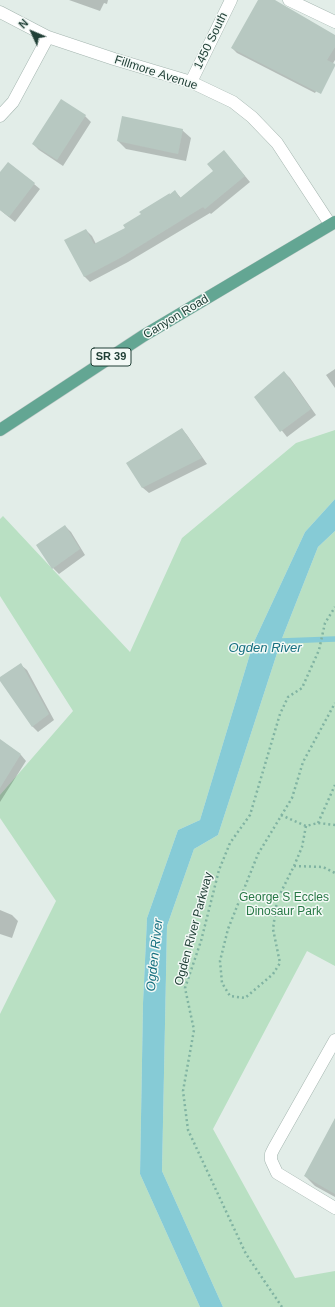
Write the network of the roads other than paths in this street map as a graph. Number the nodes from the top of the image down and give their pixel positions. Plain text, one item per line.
1 (231, 0) edge
2 (289, 0) edge
3 (0, 12) edge
4 (335, 22) edge
5 (48, 37) junction
6 (191, 82) junction
7 (0, 116) edge
8 (333, 223) edge
9 (0, 430) edge
10 (335, 1040) edge
11 (335, 1208) edge

1 - 6 street, 1450 South
2 - 4 street
3 - 5 street, Fillmore Avenue
5 - 6 street, Fillmore Avenue
5 - 7 street
6 - 8 street, Fillmore Avenue
8 - 9 main road, Canyon Road / SR 39
10 - 11 street

